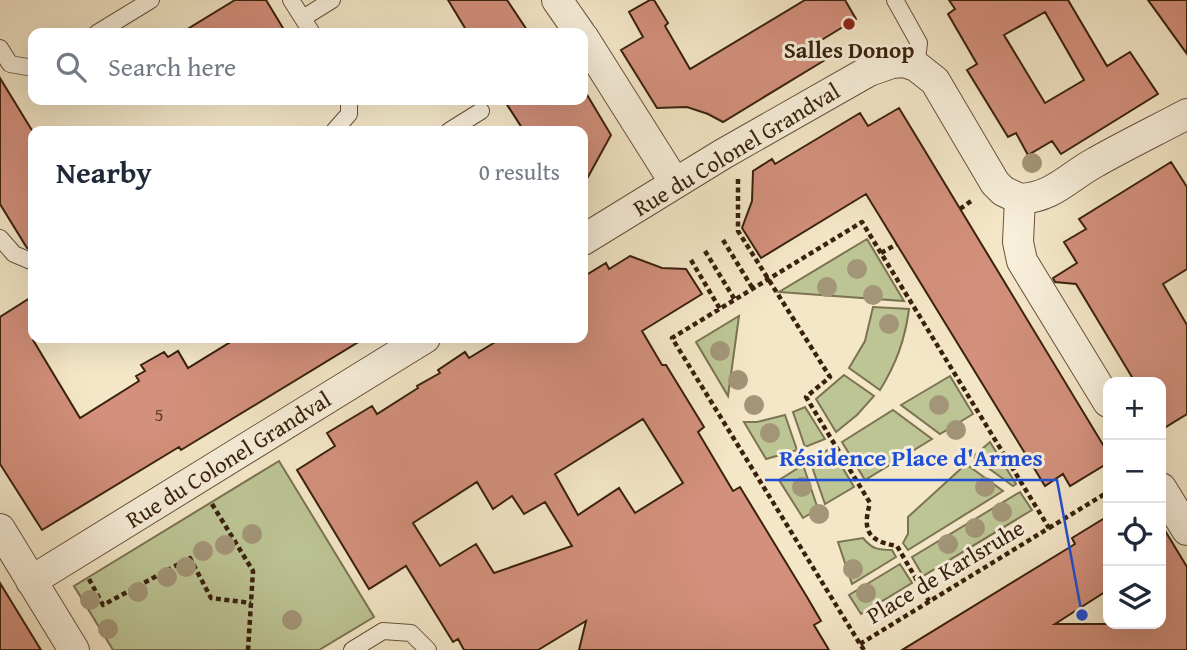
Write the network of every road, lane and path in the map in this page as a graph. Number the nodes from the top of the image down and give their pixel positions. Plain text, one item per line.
1 (151, 0) edge
2 (291, 0) edge
3 (332, 0) edge
4 (557, 0) edge
5 (895, 0) edge
6 (303, 18) junction
7 (105, 28) edge
8 (309, 28) edge
9 (577, 28) edge
10 (588, 45) edge
11 (0, 48) edge
12 (904, 64) junction
13 (28, 67) edge
14 (349, 105) edge
15 (481, 111) dead end
16 (1187, 114) edge
17 (338, 126) edge
18 (457, 126) edge
19 (738, 178) dead end
20 (675, 183) junction
21 (1020, 198) junction
22 (588, 237) edge
23 (0, 238) edge
24 (723, 240) dead end
25 (897, 244) dead end
26 (705, 251) dead end
27 (881, 253) junction
28 (28, 260) edge
29 (691, 260) dead end
30 (768, 280) junction
31 (753, 289) junction
32 (735, 300) junction
33 (720, 309) junction
34 (417, 343) edge
35 (1103, 394) edge
36 (1103, 495) edge
37 (1166, 496) edge
38 (208, 497) dead end
39 (1049, 528) junction
40 (0, 529) edge
41 (1187, 530) edge
42 (86, 573) dead end
43 (31, 581) junction
44 (929, 601) junction
45 (251, 603) junction
46 (860, 644) junction
47 (74, 650) edge
48 (248, 650) edge
49 (352, 650) edge
50 (428, 650) edge
51 (864, 650) edge

1 - 7 lane
2 - 6 lane
3 - 6 lane
4 - 9 street
5 - 12 lane
6 - 8 lane
10 - 20 street
11 - 13 lane
12 - 20 street, Rue du Colonel Grandval
12 - 21 street
14 - 17 lane
15 - 18 lane
16 - 21 street
19 - 30 path
20 - 22 street, Rue du Colonel Grandval
21 - 35 street
23 - 28 lane
24 - 31 path
25 - 27 path
26 - 32 path
27 - 30 path, Place de Karlsruhe
27 - 39 path, Place de Karlsruhe
29 - 33 path
30 - 31 path, Place de Karlsruhe
30 - 44 path
31 - 32 path, Place de Karlsruhe
32 - 33 path, Place de Karlsruhe
33 - 46 path, Place de Karlsruhe
34 - 43 street, Rue du Colonel Grandval
36 - 39 path
37 - 41 street
38 - 45 path
39 - 44 path, Place de Karlsruhe
40 - 43 street
42 - 45 path
43 - 47 street
44 - 46 path, Place de Karlsruhe
45 - 48 path
46 - 51 path
49 - 50 lane

